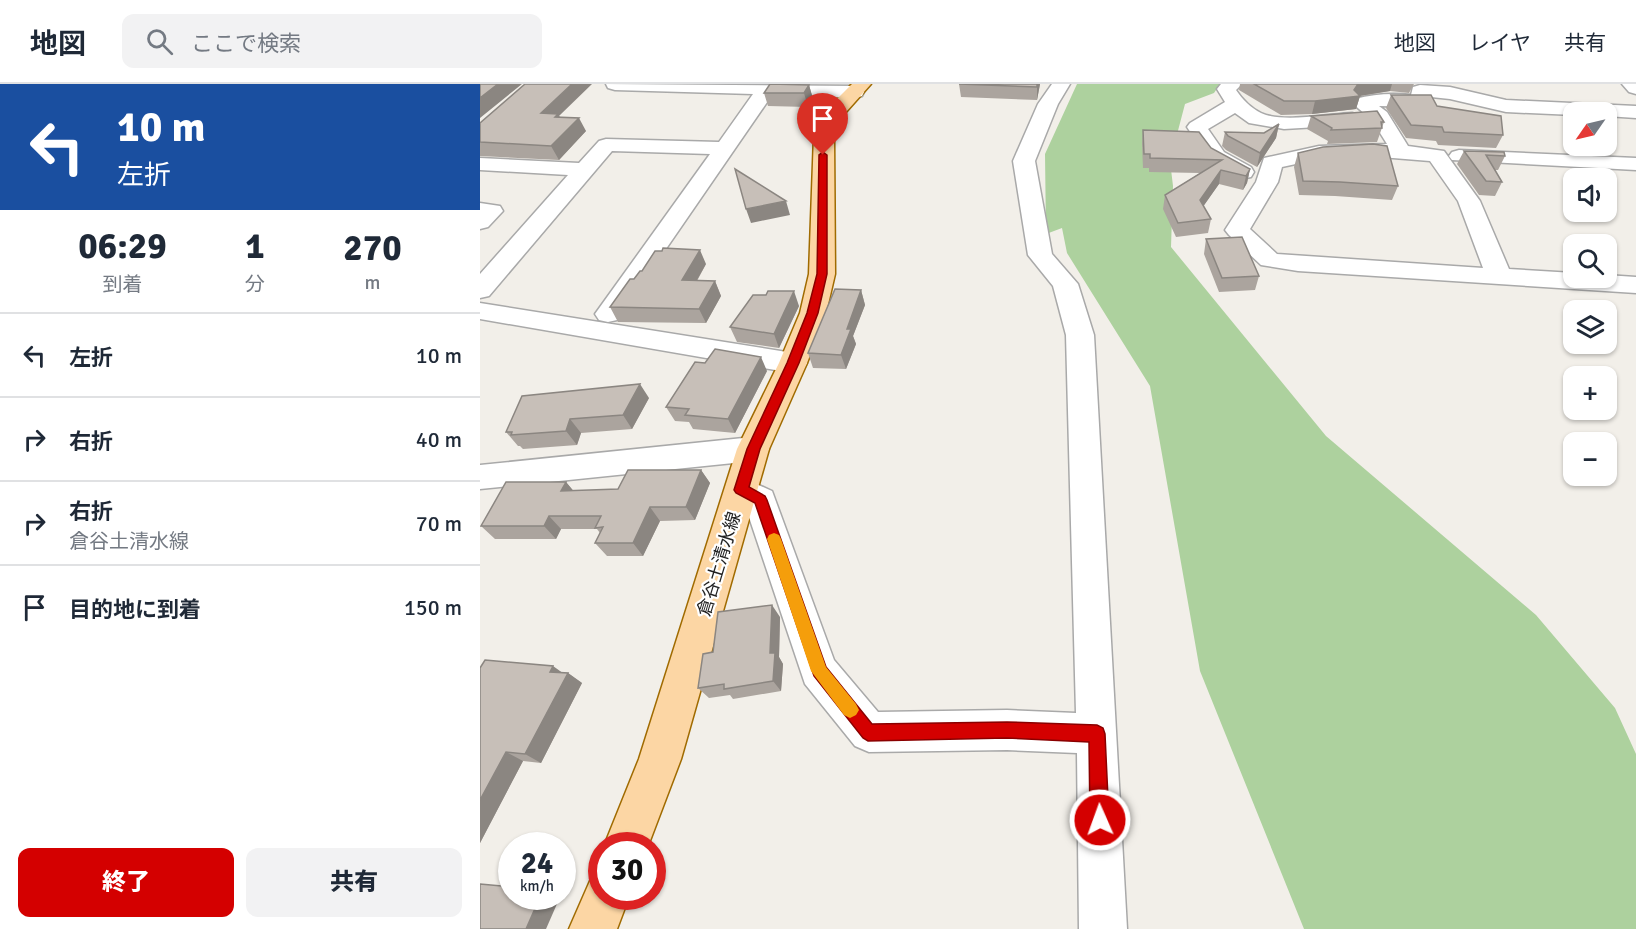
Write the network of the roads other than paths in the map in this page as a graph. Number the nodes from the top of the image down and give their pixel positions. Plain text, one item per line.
1 (615, 84) edge
2 (1060, 84) edge
3 (1631, 84) edge
4 (768, 86) edge
5 (859, 88) edge
6 (1636, 88) edge
7 (1235, 94) edge
8 (1384, 100) edge
9 (1636, 112) edge
10 (726, 148) junction
11 (1401, 151) junction
12 (1437, 155) junction
13 (480, 164) edge
14 (1636, 164) edge
15 (584, 170) junction
16 (1267, 182) junction
17 (480, 210) edge
18 (480, 222) edge
19 (1499, 276) junction
20 (1636, 285) edge
21 (480, 290) edge
22 (480, 311) edge
23 (596, 330) junction
24 (793, 363) junction
25 (753, 449) junction
26 (480, 477) edge
27 (741, 490) junction
28 (1097, 734) junction
29 (631, 832) edge
30 (601, 910) edge
31 (593, 929) edge
32 (1103, 929) edge

1 - 4 street
2 - 28 street
3 - 6 street
4 - 5 street
4 - 10 street
5 - 24 main road, 倉谷土清水線
7 - 8 street
7 - 16 street
8 - 9 street
8 - 11 street
10 - 15 street
10 - 23 street
11 - 12 street
11 - 16 street
12 - 14 street
12 - 19 street
13 - 15 street
15 - 21 street
16 - 19 street
17 - 18 street
19 - 20 street
22 - 23 street
23 - 24 street
24 - 25 main road, 倉谷土清水線
25 - 26 street
25 - 27 main road, 倉谷土清水線
27 - 28 street
27 - 29 main road, 倉谷土清水線
28 - 32 street
30 - 31 main road

